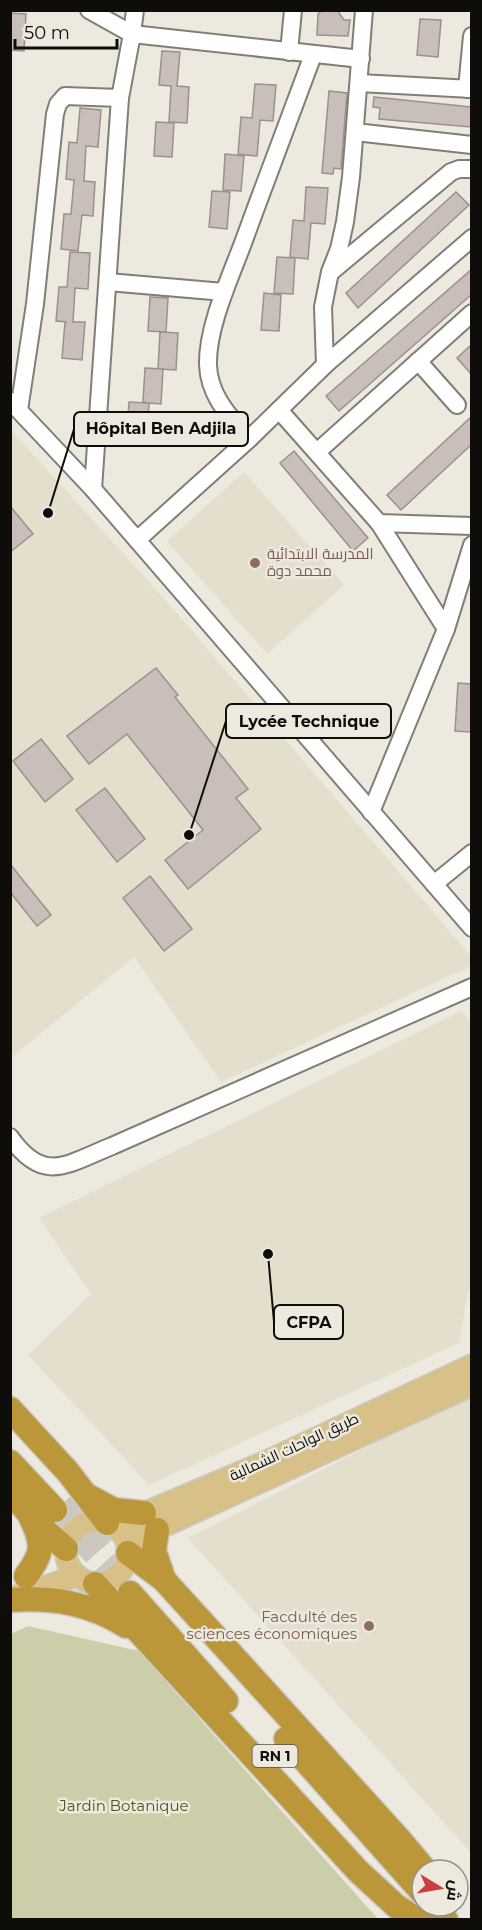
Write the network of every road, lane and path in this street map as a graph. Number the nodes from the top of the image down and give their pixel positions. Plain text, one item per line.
1 (89, 10) edge
2 (135, 10) edge
3 (293, 10) edge
4 (364, 10) edge
5 (132, 34) junction
6 (471, 36) edge
7 (289, 52) junction
8 (313, 55) junction
9 (361, 59) junction
10 (359, 83) junction
11 (469, 89) edge
12 (120, 98) junction
13 (355, 132) junction
14 (471, 145) edge
15 (471, 169) edge
16 (471, 238) edge
17 (330, 272) junction
18 (108, 282) junction
19 (225, 292) junction
20 (471, 313) edge
21 (418, 361) junction
22 (325, 365) junction
23 (15, 405) edge
24 (457, 405) dead end
25 (279, 410) junction
26 (249, 439) junction
27 (317, 452) junction
28 (93, 489) junction
29 (379, 523) junction
30 (471, 526) edge
31 (137, 540) junction
32 (471, 545) edge
33 (446, 629) junction
34 (370, 812) junction
35 (471, 853) edge
36 (434, 884) junction
37 (471, 928) edge
38 (471, 987) edge
39 (10, 1137) edge
40 (471, 1365) edge
41 (471, 1385) edge
42 (10, 1409) edge
43 (10, 1432) edge
44 (10, 1462) edge
45 (10, 1492) edge
46 (70, 1500) junction
47 (29, 1514) junction
48 (151, 1522) junction
49 (120, 1536) junction
50 (66, 1551) junction
51 (18, 1579) edge
52 (86, 1580) junction
53 (146, 1584) junction
54 (10, 1599) edge
55 (148, 1640) junction
56 (415, 1858) edge
57 (410, 1879) edge
58 (419, 1920) edge

1 - 5 street
2 - 5 street
3 - 7 street
4 - 9 street
5 - 7 street
5 - 12 street
6 - 11 street
7 - 8 street
8 - 9 street
8 - 19 street
9 - 10 street
10 - 11 street
10 - 13 street
12 - 18 street
12 - 23 street
13 - 14 street
13 - 17 street
15 - 17 street
16 - 22 street
17 - 22 street
18 - 19 street
18 - 28 street
19 - 26 street
20 - 21 street
21 - 24 street
21 - 27 street
22 - 25 street
23 - 28 street
25 - 26 street
25 - 27 street
26 - 31 street
27 - 29 street
28 - 31 street
29 - 30 street
29 - 33 street
31 - 34 street
32 - 33 street
33 - 34 street
34 - 36 street
35 - 36 street
36 - 37 street
38 - 39 street
40 - 48 main road, طريق الواحات الشمالية
41 - 48 main road, طريق الواحات الشمالية
42 - 46 highway
43 - 46 highway
44 - 46 highway
45 - 47 highway
46 - 48 highway
46 - 49 highway
47 - 50 highway
47 - 51 highway
48 - 49 main road, طريق الواحات الشمالية
48 - 53 highway
49 - 50 main road
49 - 52 main road
49 - 53 highway
50 - 51 main road
50 - 52 main road
52 - 54 main road
52 - 55 highway
53 - 56 highway
53 - 57 highway, RN 1
53 - 58 highway, RN 1
54 - 55 highway
55 - 58 highway

